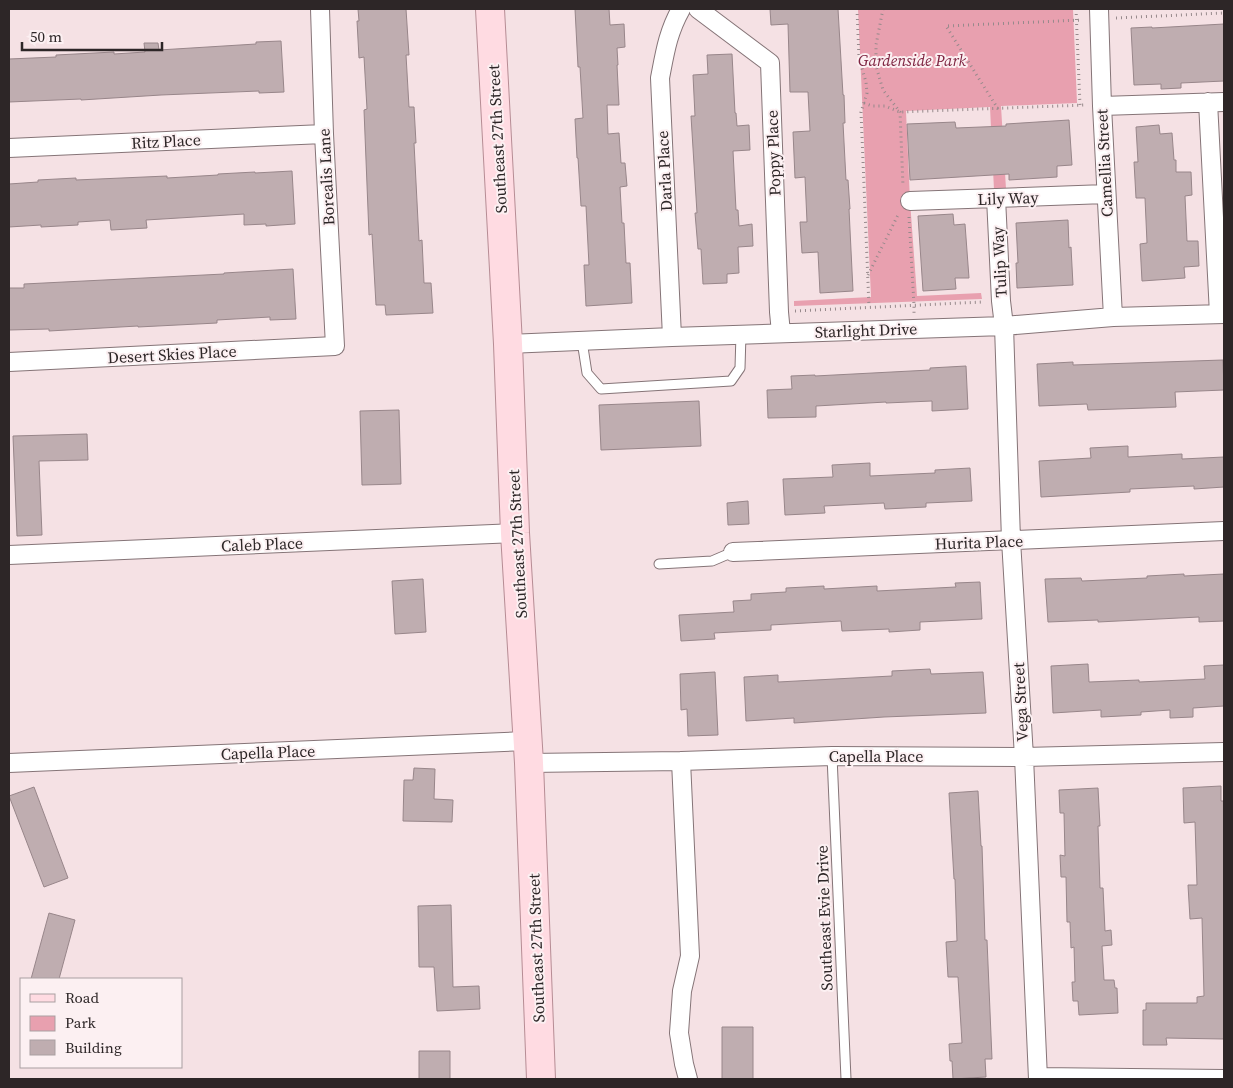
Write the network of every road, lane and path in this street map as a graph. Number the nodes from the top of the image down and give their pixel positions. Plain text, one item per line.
1 (320, 9) edge
2 (490, 9) edge
3 (681, 9) edge
4 (698, 9) edge
5 (857, 9) edge
6 (882, 9) edge
7 (1076, 9) edge
8 (1224, 11) edge
9 (1099, 14) edge
10 (1076, 20) junction
11 (1216, 102) edge
12 (864, 103) junction
13 (1080, 105) junction
14 (1102, 106) junction
15 (998, 109) junction
16 (900, 112) junction
17 (324, 134) junction
18 (9, 148) edge
19 (1106, 194) junction
20 (996, 198) junction
21 (906, 205) junction
22 (868, 276) junction
23 (1001, 301) junction
24 (914, 305) junction
25 (870, 307) junction
26 (779, 312) junction
27 (1222, 314) edge
28 (1112, 317) junction
29 (1004, 326) junction
30 (913, 328) junction
31 (781, 333) junction
32 (741, 334) junction
33 (672, 337) junction
34 (582, 341) junction
35 (508, 344) junction
36 (335, 346) joint
37 (9, 362) edge
38 (1224, 531) edge
39 (516, 533) junction
40 (1011, 540) junction
41 (733, 552) joint
42 (9, 555) edge
43 (659, 564) dead end
44 (528, 752) junction
45 (1224, 752) edge
46 (832, 756) junction
47 (1024, 757) junction
48 (681, 761) junction
49 (9, 763) edge
50 (1038, 1078) edge
51 (541, 1079) edge
52 (688, 1079) edge
53 (846, 1079) edge
54 (1224, 1079) edge

1 - 17 street, Borealis Lane
2 - 35 main road, Southeast 27th Street
3 - 33 street, Darla Place
4 - 26 street, Poppy Place
5 - 12 path
6 - 16 path
7 - 10 path
8 - 9 path
9 - 10 path
9 - 14 street, Camellia Street
10 - 13 path
10 - 15 path
11 - 14 street
11 - 27 street
12 - 16 path
12 - 22 path
13 - 14 path
13 - 15 path
14 - 19 street, Camellia Street
15 - 16 path
16 - 21 path
17 - 18 street, Ritz Place
17 - 36 street, Borealis Lane
19 - 20 street, Lily Way
19 - 28 street, Camellia Street
20 - 21 street, Lily Way
20 - 23 street, Tulip Way
21 - 22 path
21 - 24 path
22 - 25 path
23 - 24 path
23 - 29 street, Tulip Way
24 - 25 path
24 - 30 path
25 - 26 path
26 - 31 street, Poppy Place
27 - 28 street, Starlight Drive
28 - 29 street, Starlight Drive
29 - 30 street, Starlight Drive
29 - 40 street, Vega Street
30 - 31 street, Starlight Drive
31 - 32 street, Starlight Drive
32 - 33 street, Starlight Drive
32 - 34 lane
33 - 34 street, Starlight Drive
34 - 35 street, Starlight Drive
35 - 39 main road, Southeast 27th Street
36 - 37 street, Desert Skies Place
38 - 40 street, Hurita Place
39 - 42 street, Caleb Place
39 - 44 main road, Southeast 27th Street
40 - 41 street, Hurita Place
40 - 47 street, Vega Street
41 - 43 lane
44 - 48 street, Capella Place
44 - 49 street, Capella Place
44 - 51 main road, Southeast 27th Street
45 - 47 street, Capella Place
46 - 47 street, Capella Place
46 - 48 street, Capella Place
46 - 53 lane, Southeast Evie Drive
47 - 50 street, Vega Street
48 - 52 street
50 - 54 street

